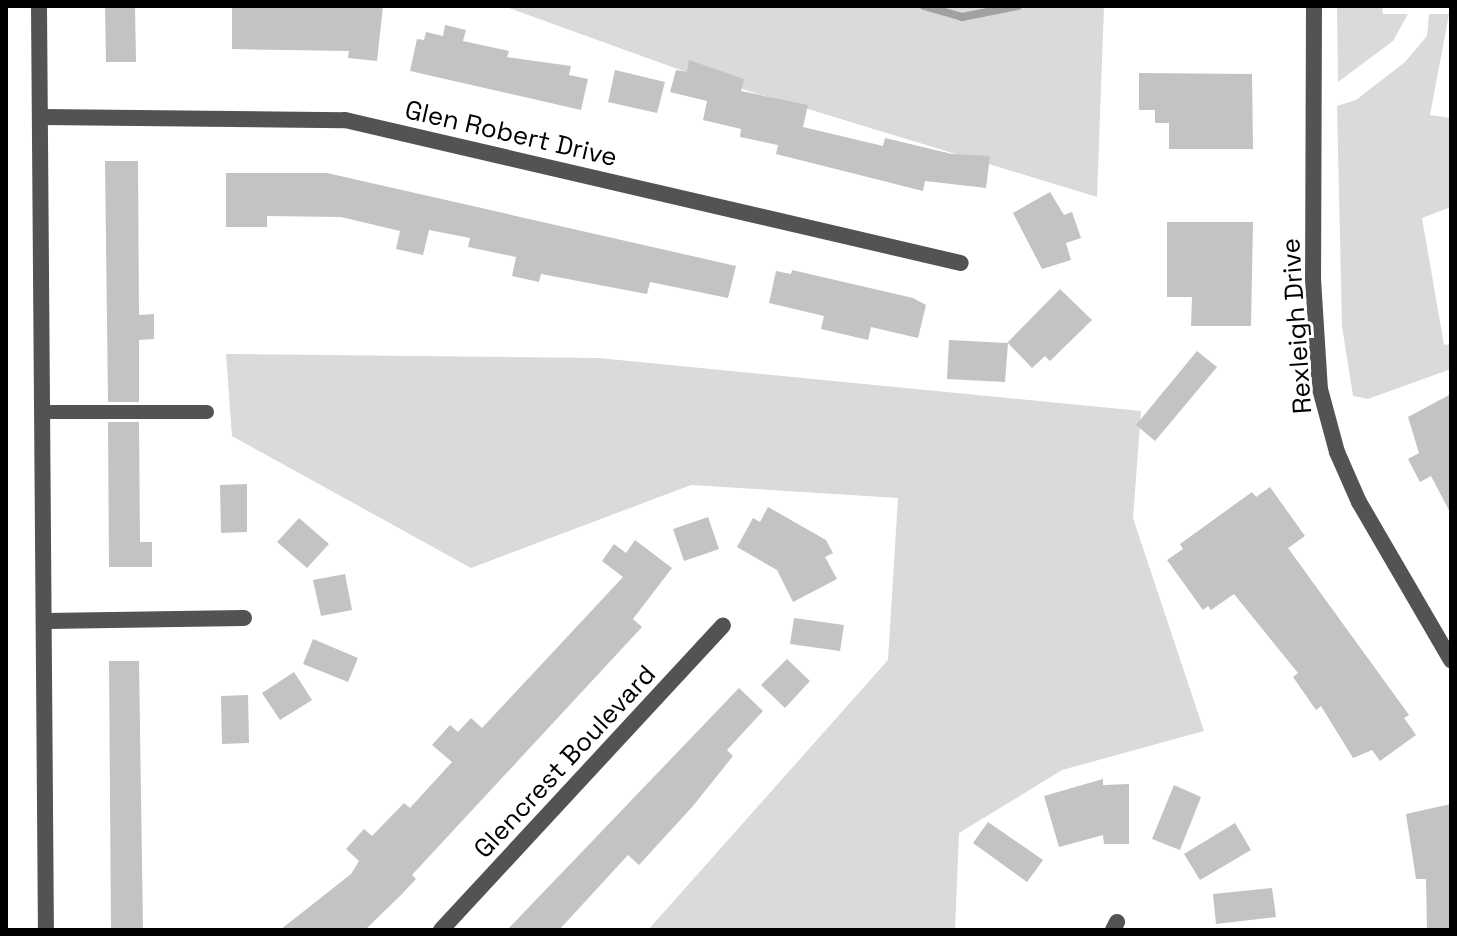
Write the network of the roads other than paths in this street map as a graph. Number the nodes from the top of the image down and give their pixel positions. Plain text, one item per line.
1 (39, 6) edge
2 (1314, 6) edge
3 (42, 117) junction
4 (961, 263) dead end
5 (42, 412) junction
6 (207, 412) dead end
7 (244, 618) dead end
8 (46, 621) junction
9 (723, 626) dead end
10 (1451, 660) edge
11 (46, 930) edge
12 (441, 930) edge

1 - 3 street
2 - 10 street, Rexleigh Drive
3 - 4 street, Glen Robert Drive
3 - 5 street
5 - 6 lane
5 - 8 street
7 - 8 street
8 - 11 street
9 - 12 street, Glencrest Boulevard

